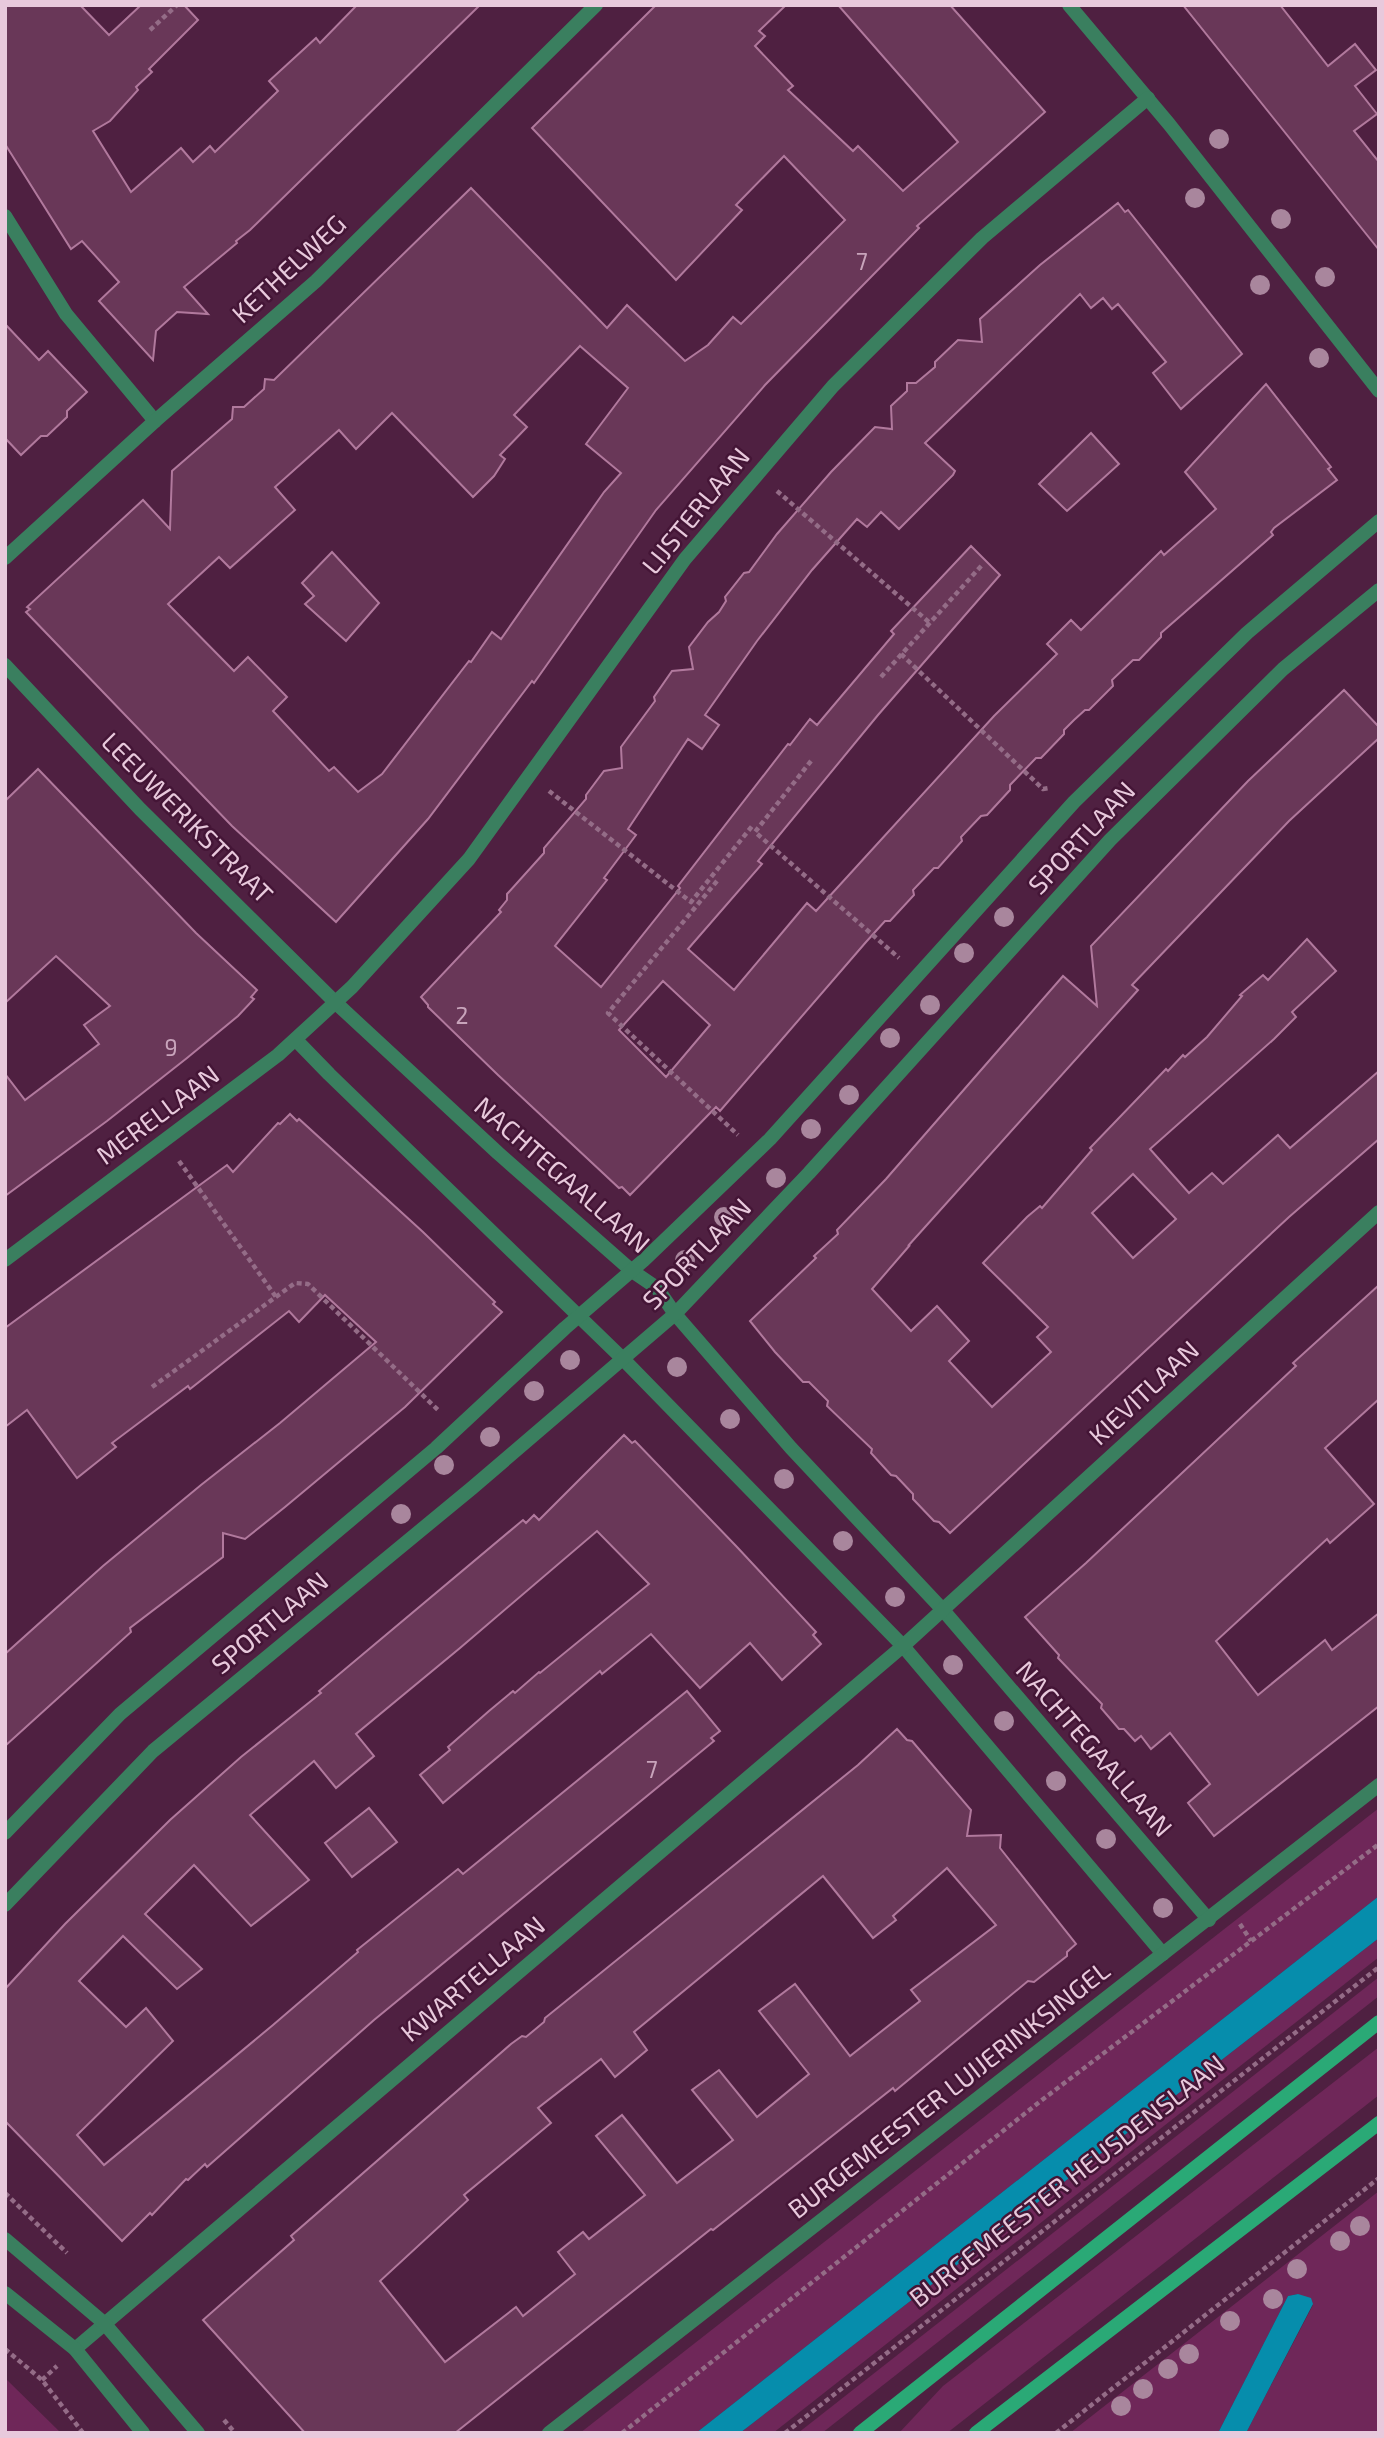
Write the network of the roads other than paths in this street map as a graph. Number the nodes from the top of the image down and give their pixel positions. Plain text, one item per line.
1 (596, 5) edge
2 (1069, 5) edge
3 (1147, 98) junction
4 (5, 216) edge
5 (1379, 391) edge
6 (155, 421) junction
7 (1379, 521) edge
8 (5, 558) edge
9 (1379, 590) edge
10 (5, 666) edge
11 (336, 1003) junction
12 (296, 1040) junction
13 (1379, 1212) edge
14 (5, 1260) edge
15 (632, 1270) junction
16 (675, 1314) junction
17 (579, 1318) junction
18 (624, 1360) junction
19 (943, 1609) junction
20 (903, 1646) junction
21 (1379, 1785) edge
22 (5, 1833) edge
23 (5, 1905) edge
24 (1209, 1920) junction
25 (1163, 1954) junction
26 (1379, 2022) edge
27 (1379, 2123) edge
28 (5, 2239) edge
29 (5, 2293) edge
30 (104, 2323) junction
31 (75, 2349) junction
32 (143, 2433) edge
33 (198, 2433) edge
34 (549, 2433) edge
35 (860, 2433) edge
36 (976, 2433) edge

1 - 6 street, KETHELWEG
2 - 3 street
3 - 5 street
3 - 11 street, LIJSTERLAAN
4 - 6 street
6 - 8 street, KETHELWEG
7 - 15 street, SPORTLAAN
9 - 16 street, SPORTLAAN
10 - 11 street, LEEUWERIKSTRAAT
11 - 12 street, MERELLAAN
11 - 15 street, NACHTEGAALLAAN
12 - 14 street, MERELLAAN
12 - 17 street
13 - 19 street, KIEVITLAAN
15 - 16 street, NACHTEGAALLAAN
15 - 17 street, SPORTLAAN
16 - 18 street, SPORTLAAN
16 - 19 street, NACHTEGAALLAAN
17 - 18 street
17 - 22 street, SPORTLAAN
18 - 20 street
18 - 23 street, SPORTLAAN
19 - 20 street
19 - 24 street, NACHTEGAALLAAN
20 - 25 street
20 - 30 street, KWARTELLAAN
21 - 24 street, BURGEMEESTER LUIJERINKSINGEL
24 - 25 street, BURGEMEESTER LUIJERINKSINGEL
25 - 34 street, BURGEMEESTER LUIJERINKSINGEL
26 - 35 main road
27 - 36 main road
28 - 30 street
29 - 31 street
30 - 31 street, KWARTELLAAN
30 - 33 street
31 - 32 street

